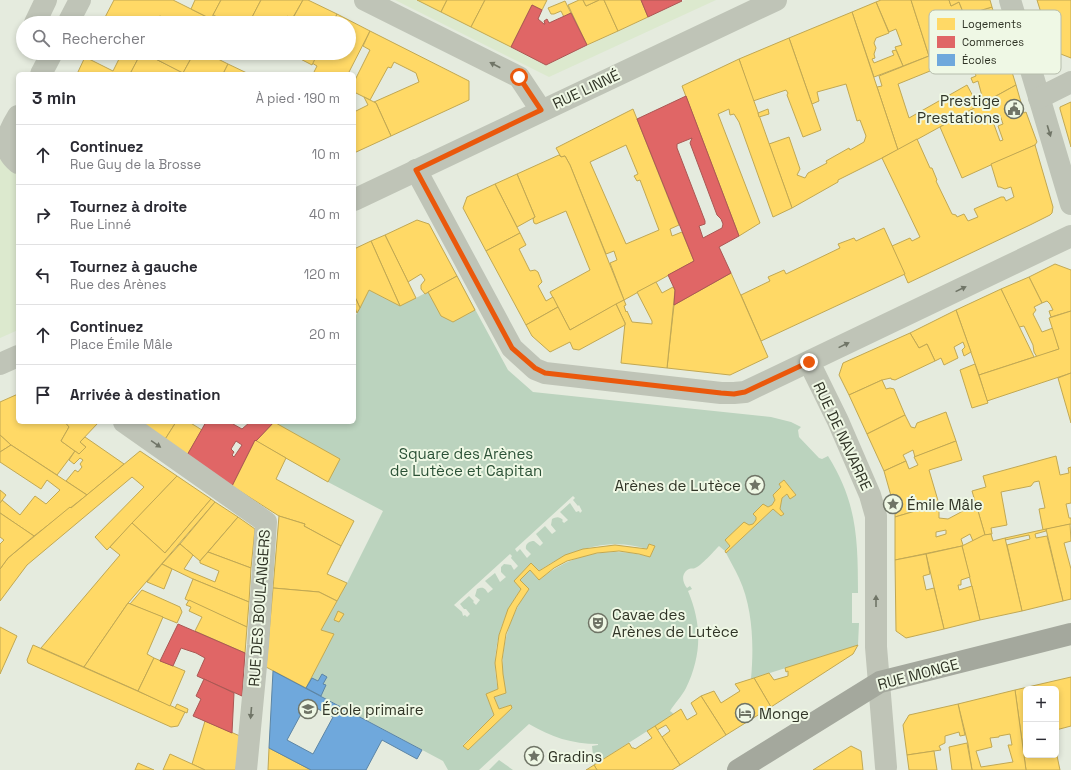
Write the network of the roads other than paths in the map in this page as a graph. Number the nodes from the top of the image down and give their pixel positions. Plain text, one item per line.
1 (46, 0) edge
2 (80, 0) edge
3 (365, 0) edge
4 (776, 0) edge
5 (1010, 0) edge
6 (1013, 10) edge
7 (38, 16) edge
8 (72, 16) edge
9 (1032, 74) edge
10 (1071, 82) edge
11 (1039, 98) junction
12 (541, 110) junction
13 (16, 119) edge
14 (14, 160) edge
15 (416, 170) junction
16 (356, 199) edge
17 (1071, 204) edge
18 (1071, 236) edge
19 (16, 357) edge
20 (809, 362) junction
21 (0, 364) edge
22 (127, 424) edge
23 (1071, 634) edge
24 (880, 682) junction
25 (886, 768) dead end
26 (246, 770) edge
27 (738, 770) edge

1 - 7 street
2 - 8 street
12 -> 3 street
4 - 12 street, RUE LINNÉ
5 - 6 street
9 - 11 street
10 - 11 street
11 -> 17 street
12 - 15 street, RUE LINNÉ
13 - 14 street
15 - 16 street, RUE LINNÉ
15 - 20 street
20 -> 18 street, RUE DE NAVARRE
19 - 21 street
24 -> 20 street, RUE DE NAVARRE
22 -> 26 street, RUE DES BOULANGERS
23 - 24 main road, RUE MONGE
24 - 25 street, RUE DE NAVARRE
24 - 27 main road, RUE MONGE

